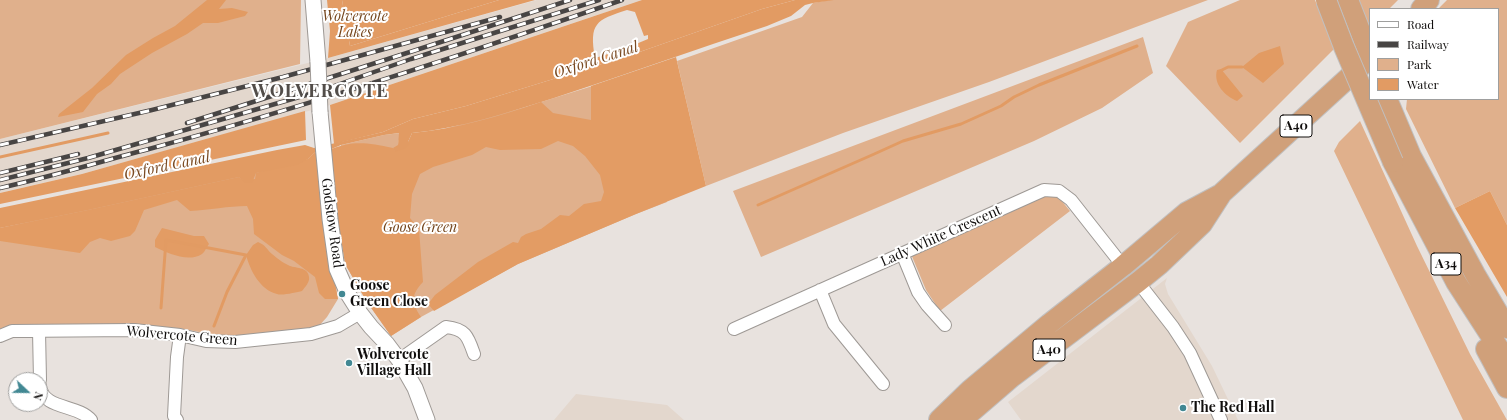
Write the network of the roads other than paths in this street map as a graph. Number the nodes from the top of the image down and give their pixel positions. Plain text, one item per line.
1 (313, 0) edge
2 (1326, 0) edge
3 (1348, 0) edge
4 (1429, 0) edge
5 (1421, 8) edge
6 (1369, 54) edge
7 (1369, 58) edge
8 (1369, 95) edge
9 (1371, 100) edge
10 (1387, 100) edge
11 (1402, 159) junction
12 (1222, 193) junction
13 (902, 253) junction
14 (1122, 266) junction
15 (1475, 274) junction
16 (1138, 282) junction
17 (1456, 282) junction
18 (820, 290) junction
19 (360, 313) junction
20 (1507, 313) edge
21 (945, 325) dead end
22 (1507, 328) edge
23 (734, 329) dead end
24 (39, 331) junction
25 (180, 335) junction
26 (0, 336) edge
27 (474, 354) dead end
28 (399, 360) junction
29 (1507, 361) edge
30 (40, 372) edge
31 (883, 384) dead end
32 (1507, 388) edge
33 (48, 399) edge
34 (176, 418) edge
35 (91, 420) edge
36 (427, 420) edge
37 (938, 420) edge
38 (962, 420) edge
39 (1221, 420) edge

1 - 19 street, Godstow Road, bridge
2 - 8 highway, A34, bridge
3 - 6 highway
4 - 5 highway
7 - 12 highway, A40
9 - 11 highway, A34, bridge
10 - 11 highway, A34
11 - 15 highway, A34
11 - 17 highway, A34
12 - 14 highway, A40
12 - 16 highway, A40
13 - 14 street, Lady White Crescent
13 - 18 street, Lady White Crescent
13 - 21 street
14 - 16 street
14 - 37 highway, A40
15 - 20 highway
15 - 22 highway, A34
16 - 38 highway, A40
16 - 39 street
17 - 29 highway, A34
17 - 32 highway
18 - 23 street, Lady White Crescent
18 - 31 street
19 - 25 street, Wolvercote Green
19 - 28 street, Godstow Road
24 - 25 street, Wolvercote Green
24 - 26 street, Wolvercote Green
24 - 30 street
25 - 34 street
27 - 28 street
28 - 36 street, Godstow Road
33 - 35 street

